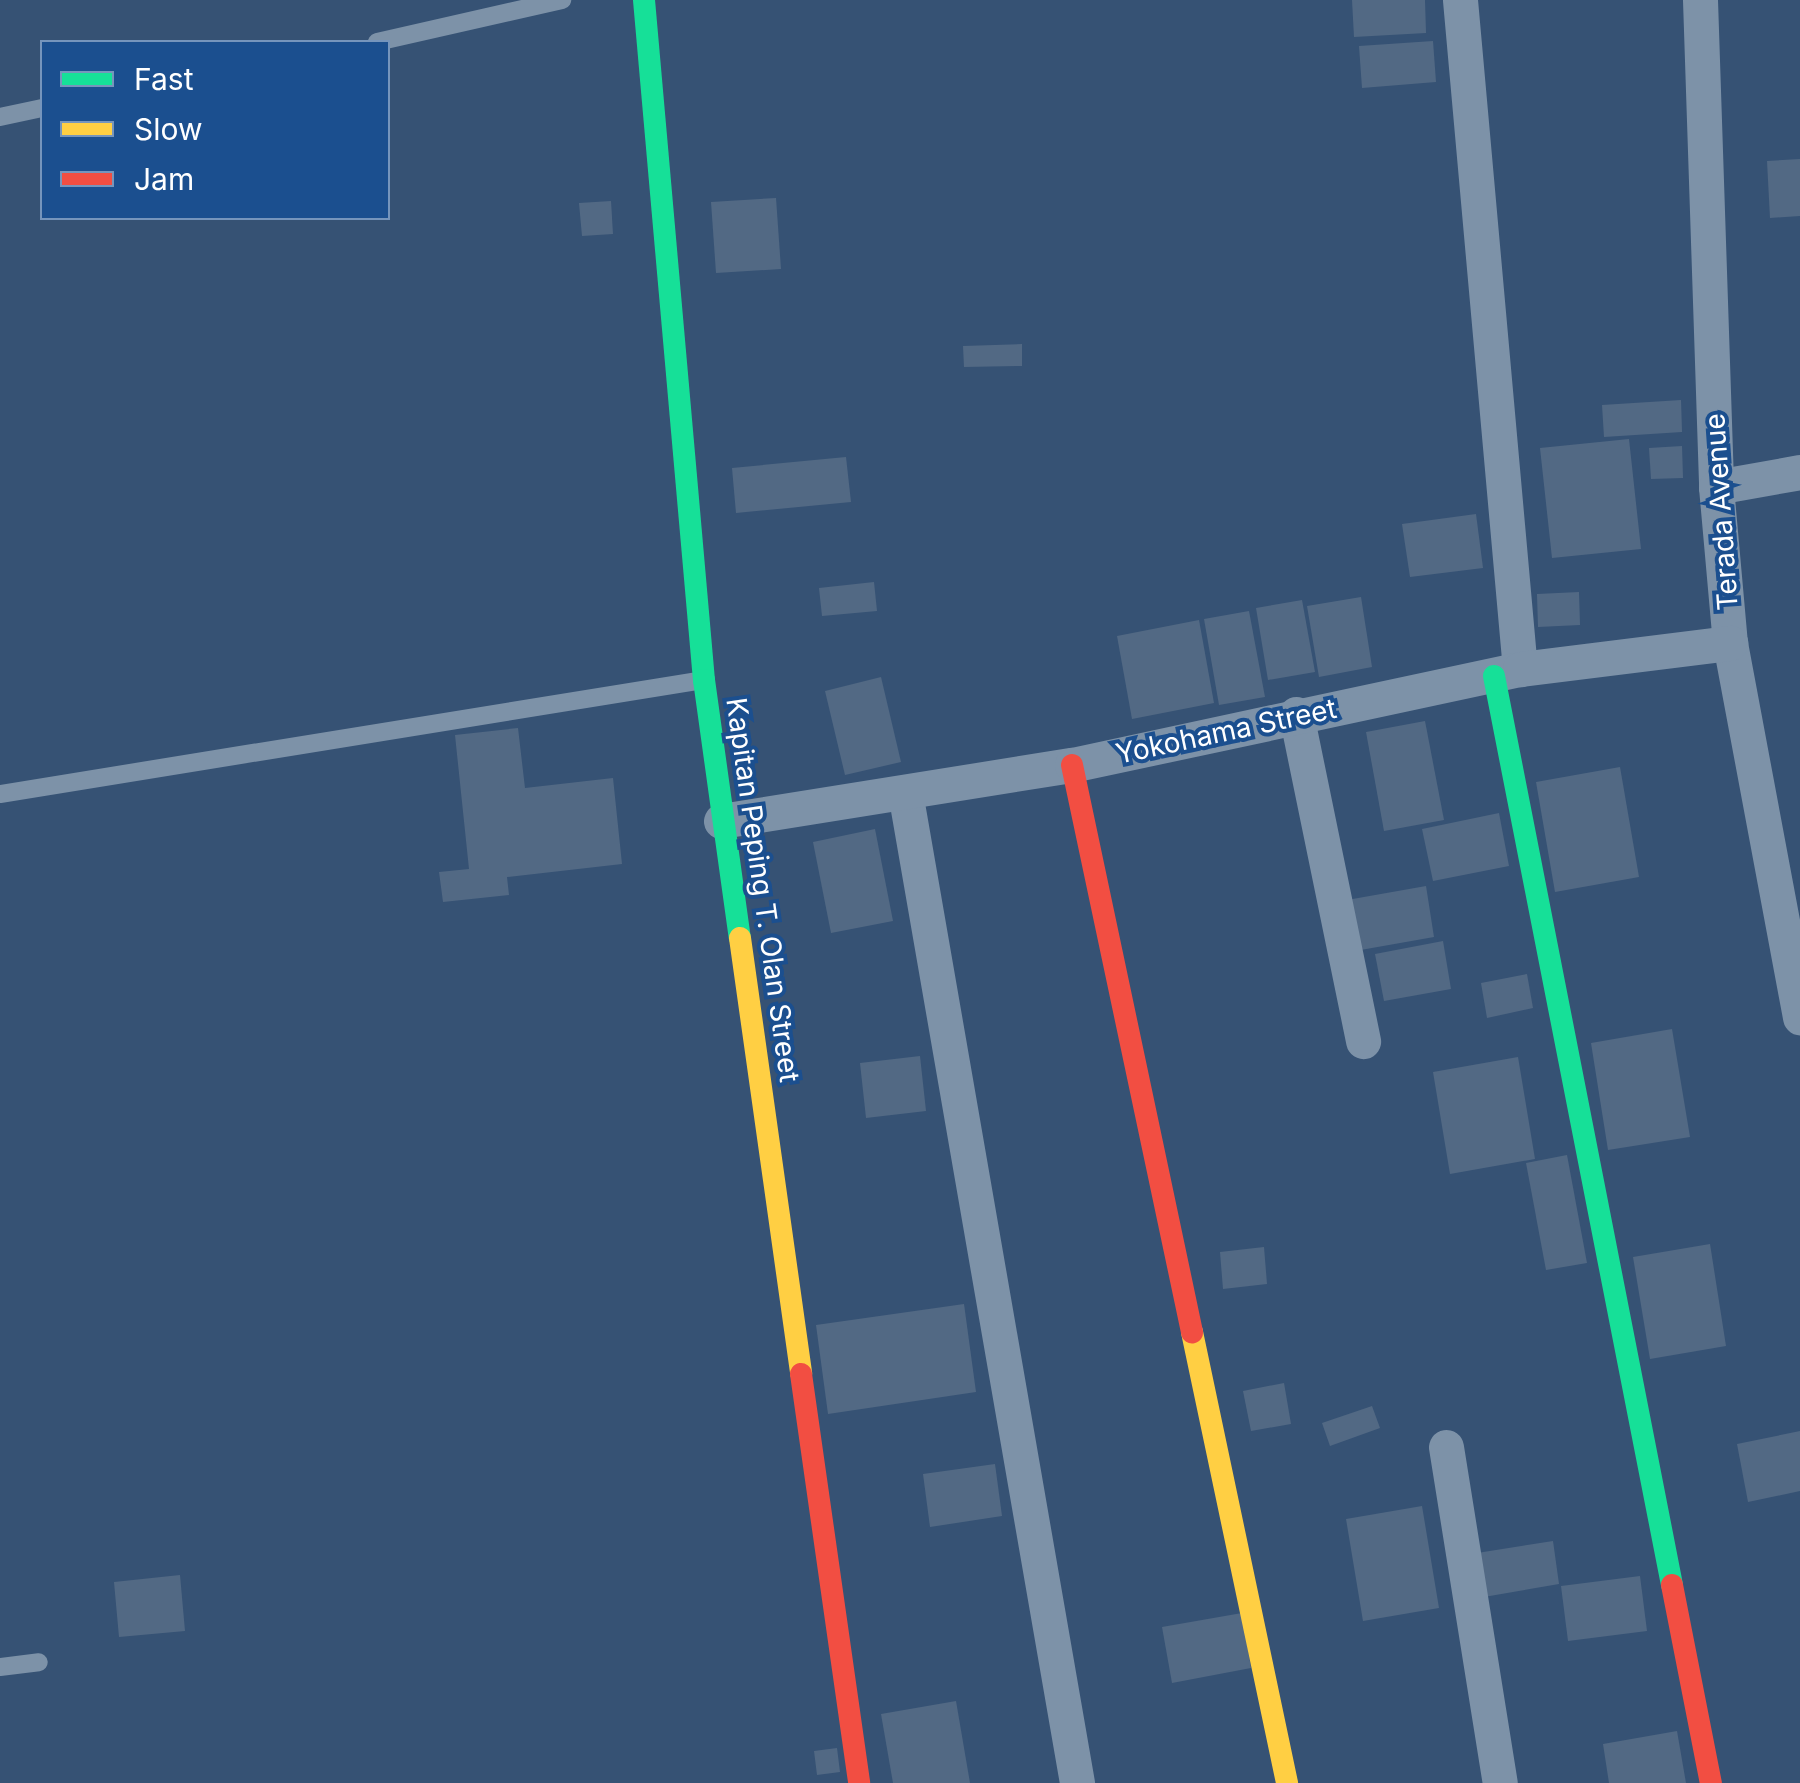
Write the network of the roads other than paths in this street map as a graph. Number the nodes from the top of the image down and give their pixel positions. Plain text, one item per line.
1 (562, 0) edge
2 (644, 0) edge
3 (1460, 0) edge
4 (1700, 0) edge
5 (386, 40) edge
6 (40, 108) edge
7 (0, 117) edge
8 (1800, 472) edge
9 (1716, 487) junction
10 (1730, 642) junction
11 (1507, 672) junction
12 (704, 680) junction
13 (1296, 714) junction
14 (1072, 764) junction
15 (905, 792) junction
16 (0, 794) edge
17 (721, 821) junction
18 (1800, 1018) edge
19 (1363, 1042) dead end
20 (1446, 1447) dead end
21 (39, 1662) dead end
22 (0, 1667) edge
23 (860, 1783) edge
24 (1077, 1783) edge
25 (1288, 1783) edge
26 (1500, 1783) edge
27 (1711, 1783) edge

1 - 5 lane
2 - 12 street, Kapitan Peping T. Olan Street
3 - 11 street
4 - 9 street, Terada Avenue
6 - 7 lane
8 - 9 street
9 - 10 street, Terada Avenue
10 - 11 street, Yokohama Street
10 - 18 street, Terada Avenue
11 - 13 street, Yokohama Street
11 - 27 street
12 - 16 lane
12 - 17 street, Kapitan Peping T. Olan Street
13 - 14 street, Yokohama Street
13 - 19 street
14 - 15 street, Yokohama Street
14 - 25 street
15 - 17 street, Yokohama Street
15 - 24 street
17 - 23 street, Kapitan Peping T. Olan Street
20 - 26 street
21 - 22 lane

